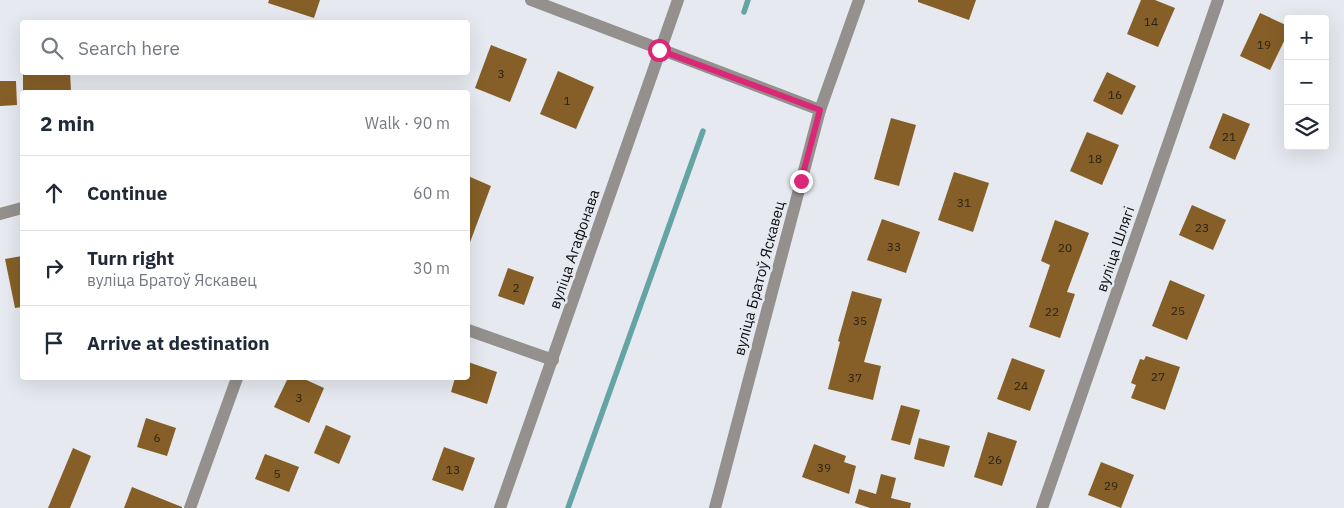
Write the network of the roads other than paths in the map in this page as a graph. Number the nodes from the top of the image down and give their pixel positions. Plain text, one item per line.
1 (531, 0) edge
2 (678, 0) edge
3 (859, 0) edge
4 (1218, 0) edge
5 (659, 50) junction
6 (820, 110) junction
7 (20, 209) edge
8 (0, 214) edge
9 (470, 331) edge
10 (552, 360) junction
11 (236, 380) edge
12 (190, 508) edge
13 (500, 508) edge
14 (715, 508) edge
15 (1042, 508) edge

1 - 5 street
2 - 5 street, вуліца Агафонава
3 - 6 street, вуліца Братоў Яскавец
4 - 15 street, вуліца Шлягі
5 - 6 street
5 - 10 street, вуліца Агафонава
6 - 14 street, вуліца Братоў Яскавец
7 - 8 street
9 - 10 street
10 - 13 street, вуліца Агафонава
11 - 12 street

